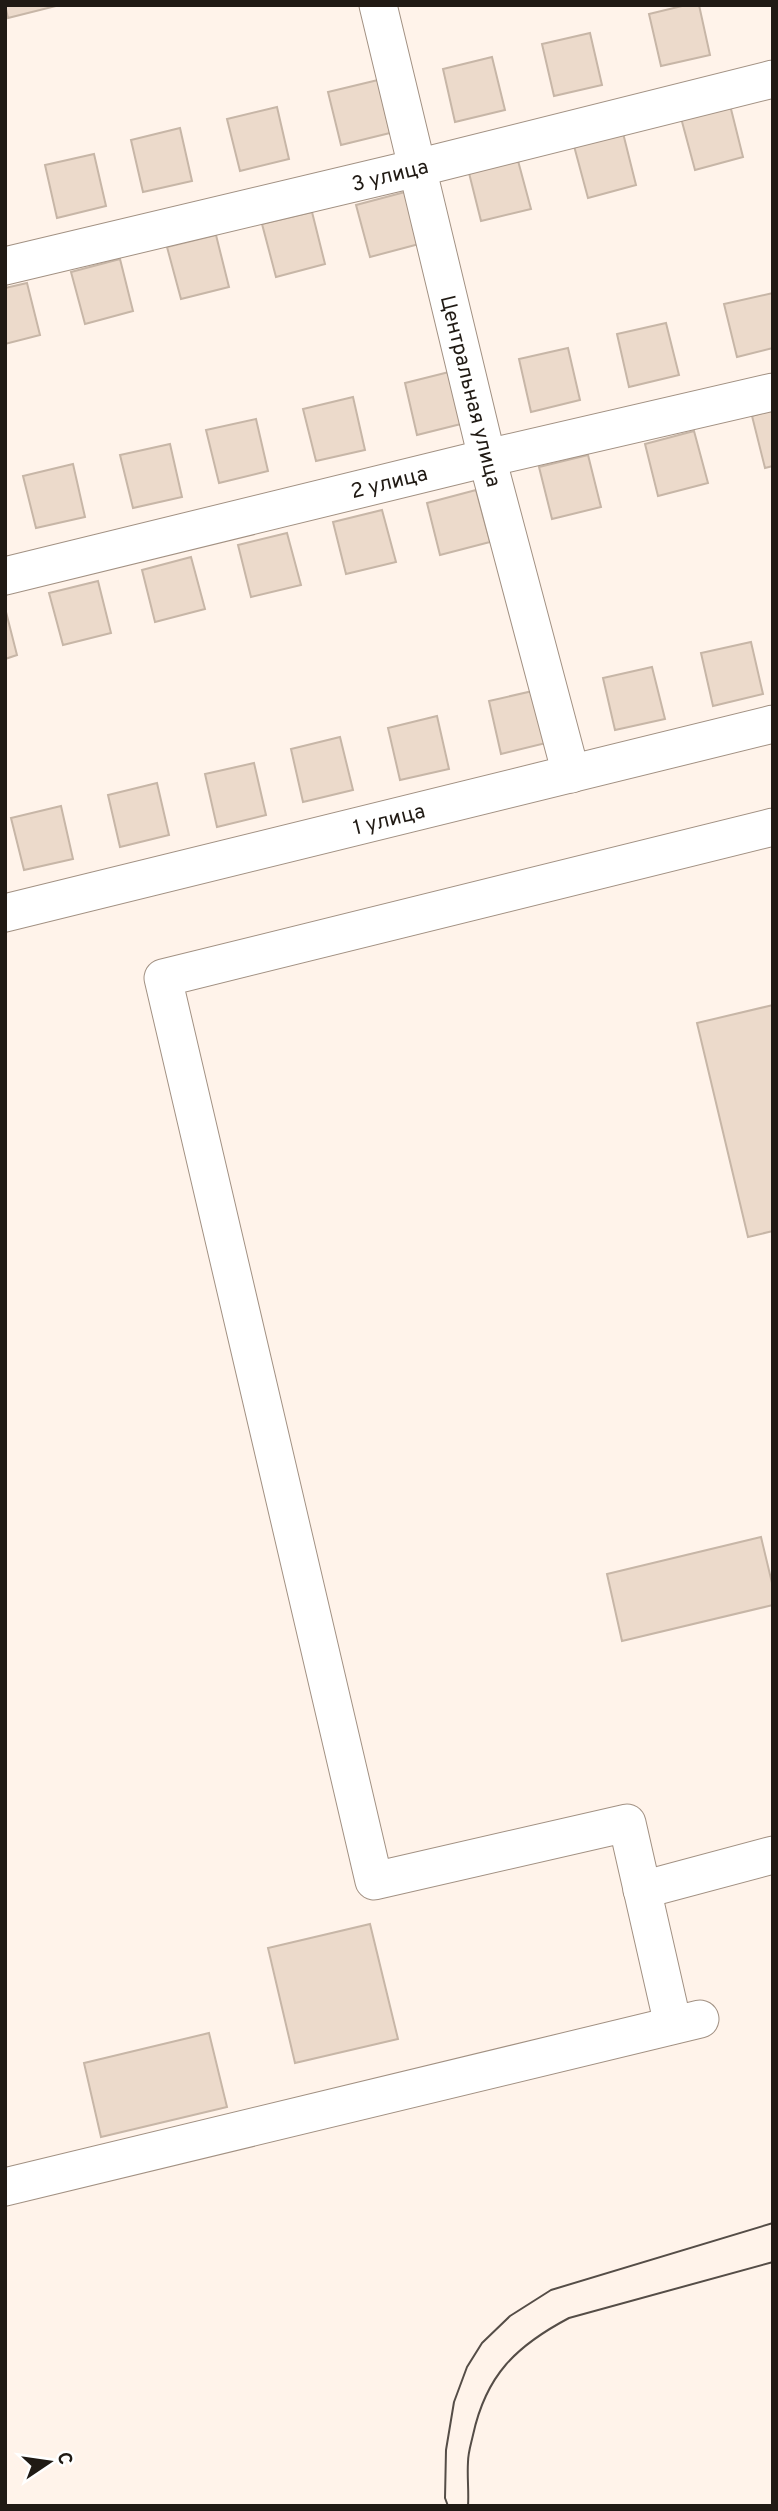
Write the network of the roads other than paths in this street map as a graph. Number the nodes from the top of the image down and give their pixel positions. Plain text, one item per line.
1 (378, 5) edge
2 (773, 79) edge
3 (417, 168) junction
4 (5, 266) edge
5 (773, 392) edge
6 (487, 458) junction
7 (5, 576) edge
8 (773, 724) edge
9 (571, 774) junction
10 (773, 827) edge
11 (5, 913) edge
12 (773, 1856) edge
13 (642, 1890) junction
14 (5, 2187) edge

1 - 3 street, Центральная улица
2 - 3 street, 3 улица
3 - 4 street, 3 улица
3 - 6 street, Центральная улица
5 - 6 street, 2 улица
6 - 7 street, 2 улица
6 - 9 street, Центральная улица
8 - 9 street, 1 улица
9 - 11 street, 1 улица
10 - 13 street
12 - 13 street
13 - 14 street

